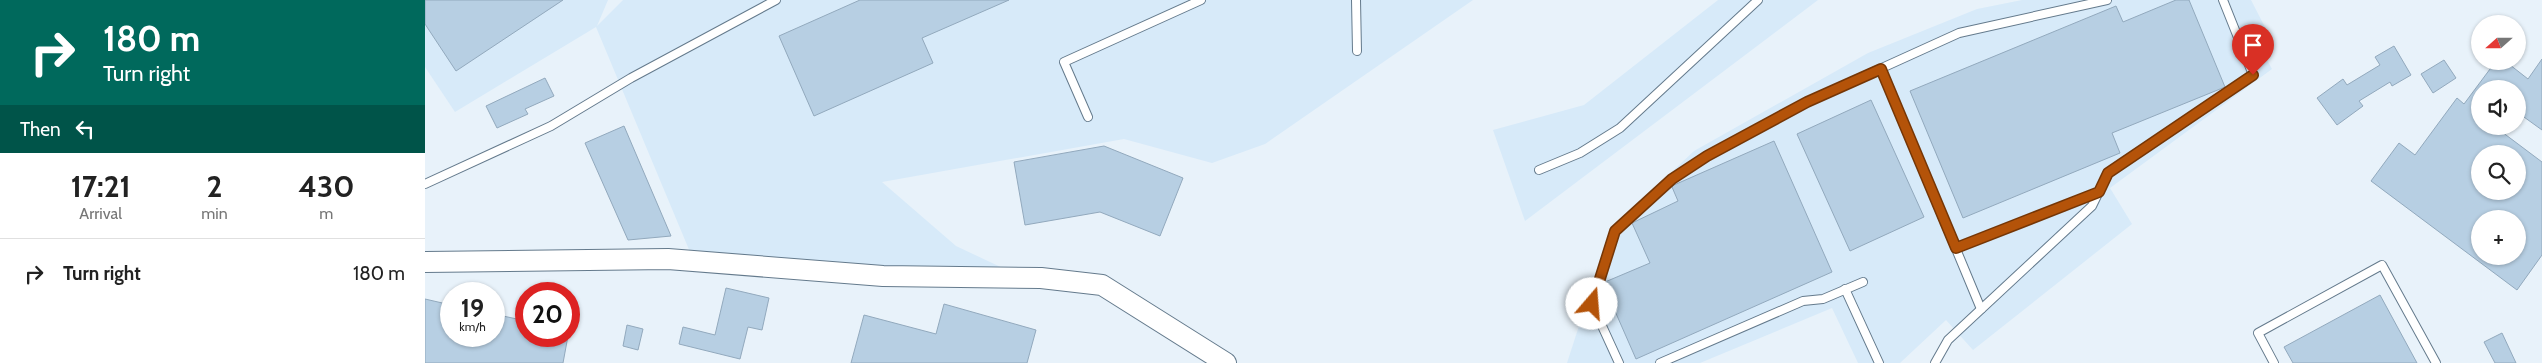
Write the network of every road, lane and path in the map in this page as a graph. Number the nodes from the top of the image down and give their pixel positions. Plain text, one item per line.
1 (776, 0) edge
2 (1201, 0) edge
3 (1356, 0) edge
4 (1758, 0) edge
5 (2107, 0) edge
6 (2223, 0) edge
7 (1357, 51) dead end
8 (1881, 69) junction
9 (1088, 117) dead end
10 (1539, 170) dead end
11 (425, 184) edge
12 (2099, 192) junction
13 (1956, 248) junction
14 (425, 262) edge
15 (1863, 282) dead end
16 (1845, 289) junction
17 (1981, 309) junction
18 (1225, 363) edge
19 (1619, 363) edge
20 (1660, 363) edge
21 (1879, 363) edge
22 (1935, 363) edge
23 (2274, 363) edge
24 (2435, 363) edge

1 - 11 lane
2 - 9 lane
3 - 7 lane
4 - 10 lane
5 - 8 lane
6 - 12 lane
8 - 13 lane
8 - 19 lane
12 - 13 lane
12 - 17 lane
13 - 17 lane
14 - 18 street
15 - 16 lane
16 - 20 lane
16 - 21 lane
17 - 22 lane
23 - 24 lane

